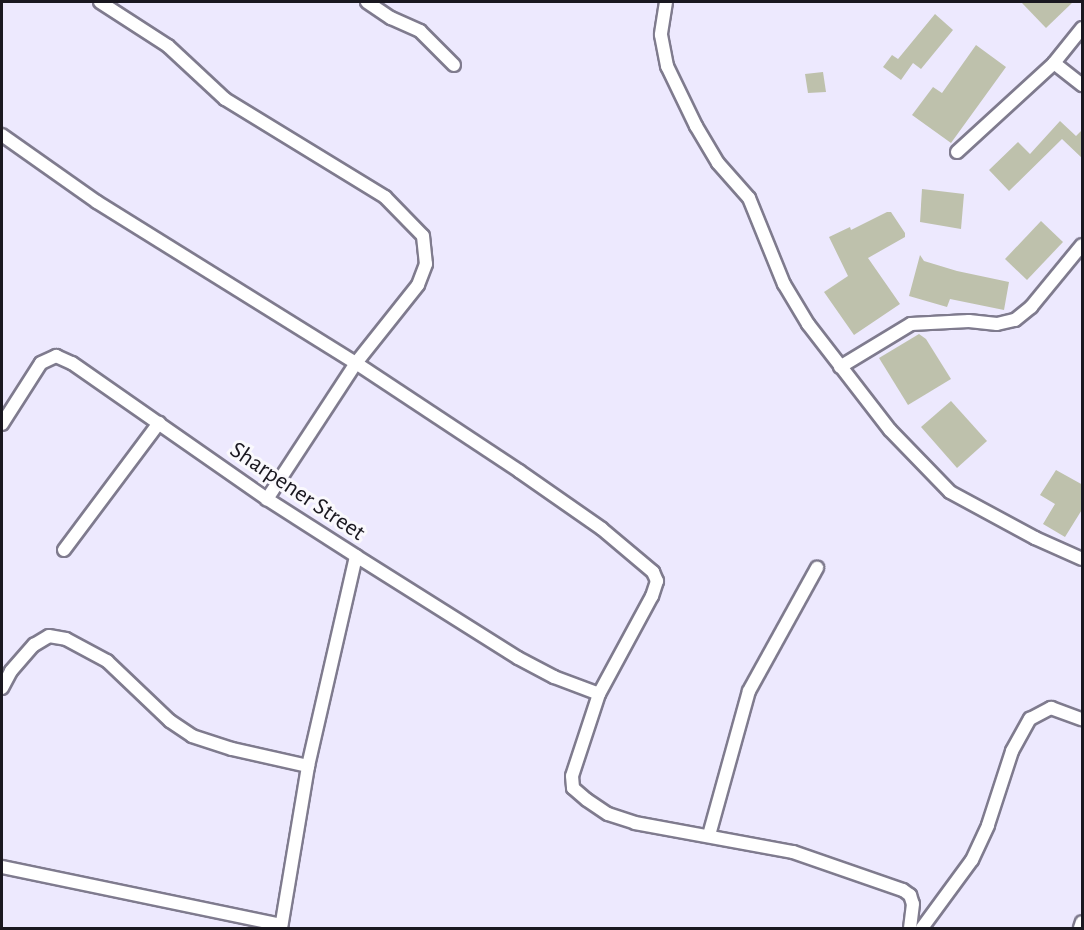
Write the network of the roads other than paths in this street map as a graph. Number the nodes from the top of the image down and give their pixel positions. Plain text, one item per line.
1 (100, 2) edge
2 (366, 2) edge
3 (666, 2) edge
4 (1083, 28) edge
5 (1054, 63) junction
6 (454, 65) dead end
7 (1083, 85) edge
8 (2, 135) edge
9 (957, 152) dead end
10 (1083, 245) edge
11 (356, 363) junction
12 (840, 367) junction
13 (159, 423) junction
14 (2, 424) edge
15 (267, 499) junction
16 (64, 550) dead end
17 (356, 556) junction
18 (1083, 559) edge
19 (817, 568) dead end
20 (6, 668) edge
21 (2, 688) edge
22 (599, 694) junction
23 (1083, 719) edge
24 (308, 766) junction
25 (709, 835) junction
26 (2, 867) edge
27 (1083, 922) edge
28 (281, 927) edge
29 (910, 928) edge
30 (922, 928) edge
31 (1080, 928) edge

1 - 11 street
2 - 6 street
3 - 12 street
4 - 5 street
5 - 7 street
5 - 9 street
8 - 11 street
10 - 12 street
11 - 15 street
11 - 22 street
12 - 18 street
13 - 14 street, Sharpener Street
13 - 15 street, Sharpener Street
13 - 16 street
15 - 17 street, Sharpener Street
17 - 22 street, Sharpener Street
17 - 24 street
19 - 25 street
20 - 21 street
20 - 24 street
22 - 25 street
23 - 30 street
24 - 28 street
25 - 29 street
26 - 28 street
27 - 31 street

